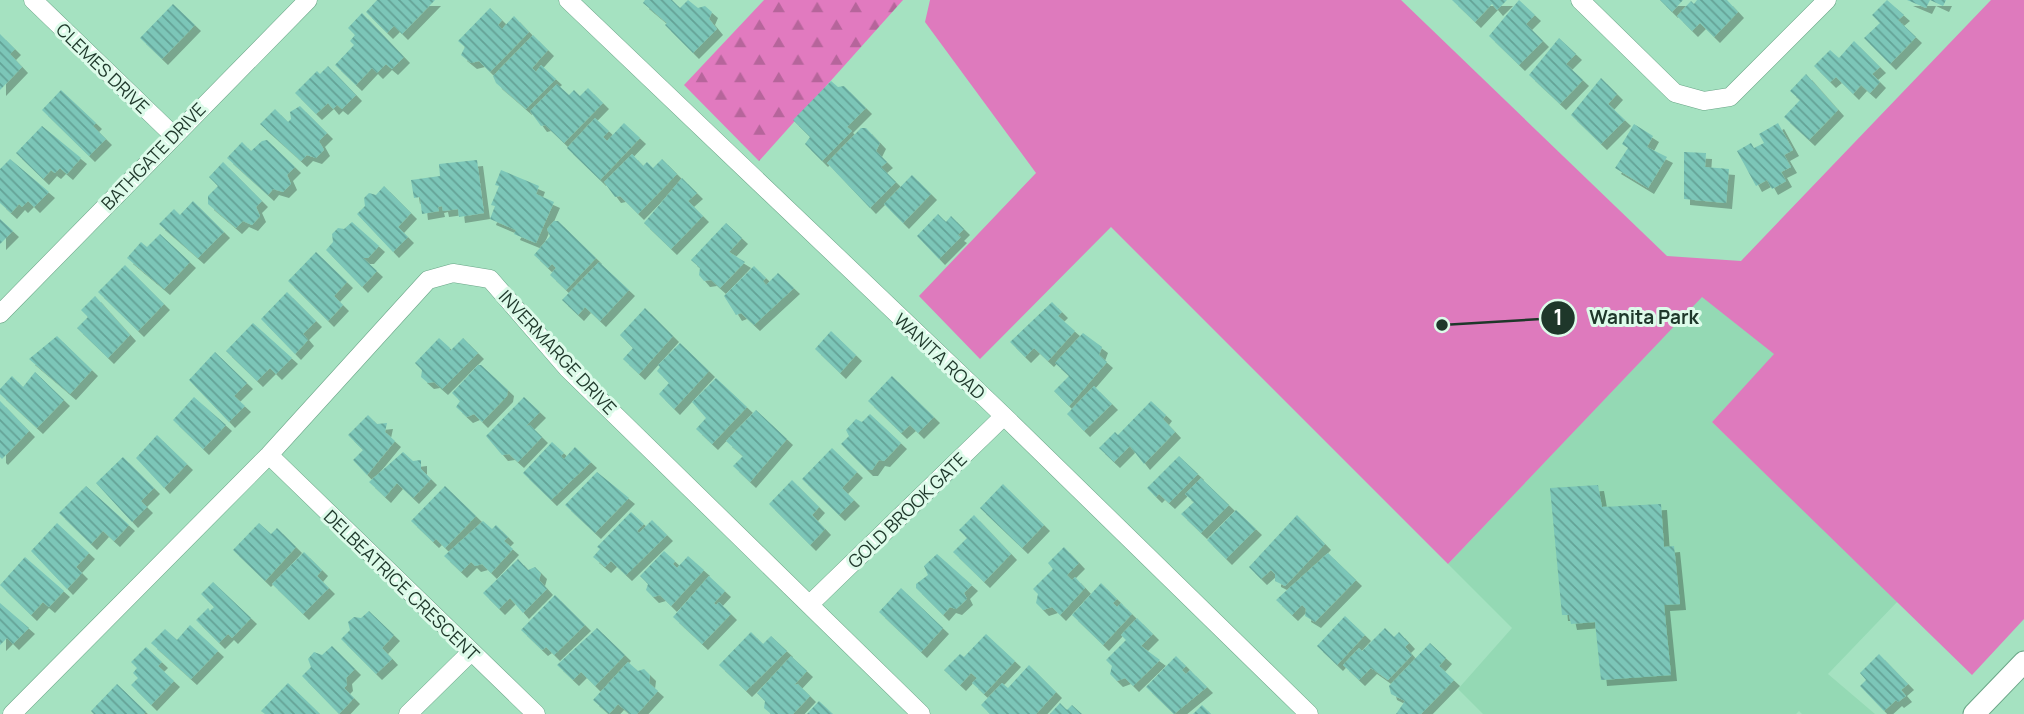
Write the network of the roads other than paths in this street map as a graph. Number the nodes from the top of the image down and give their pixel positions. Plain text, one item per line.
1 (33, 0) edge
2 (308, 0) edge
3 (568, 0) edge
4 (1580, 0) edge
5 (1827, 0) edge
6 (173, 135) junction
7 (0, 314) edge
8 (1004, 416) junction
9 (269, 454) junction
10 (810, 604) junction
11 (471, 652) junction
12 (2024, 662) edge
13 (12, 714) edge
14 (408, 714) edge
15 (536, 714) edge
16 (921, 714) edge
17 (1309, 714) edge
18 (1975, 714) edge

1 - 6 street, CLEMES DRIVE
2 - 6 street, BATHGATE DRIVE
3 - 8 street, WANITA ROAD
4 - 5 street
6 - 7 street, BATHGATE DRIVE
8 - 10 street, GOLD BROOK GATE
8 - 17 street, WANITA ROAD
9 - 10 street, INVERMARGE DRIVE
9 - 11 street, DELBEATRICE CRESCENT
9 - 13 street, INVERMARGE DRIVE
10 - 16 street, INVERMARGE DRIVE
11 - 14 street
11 - 15 street, DELBEATRICE CRESCENT
12 - 18 street

